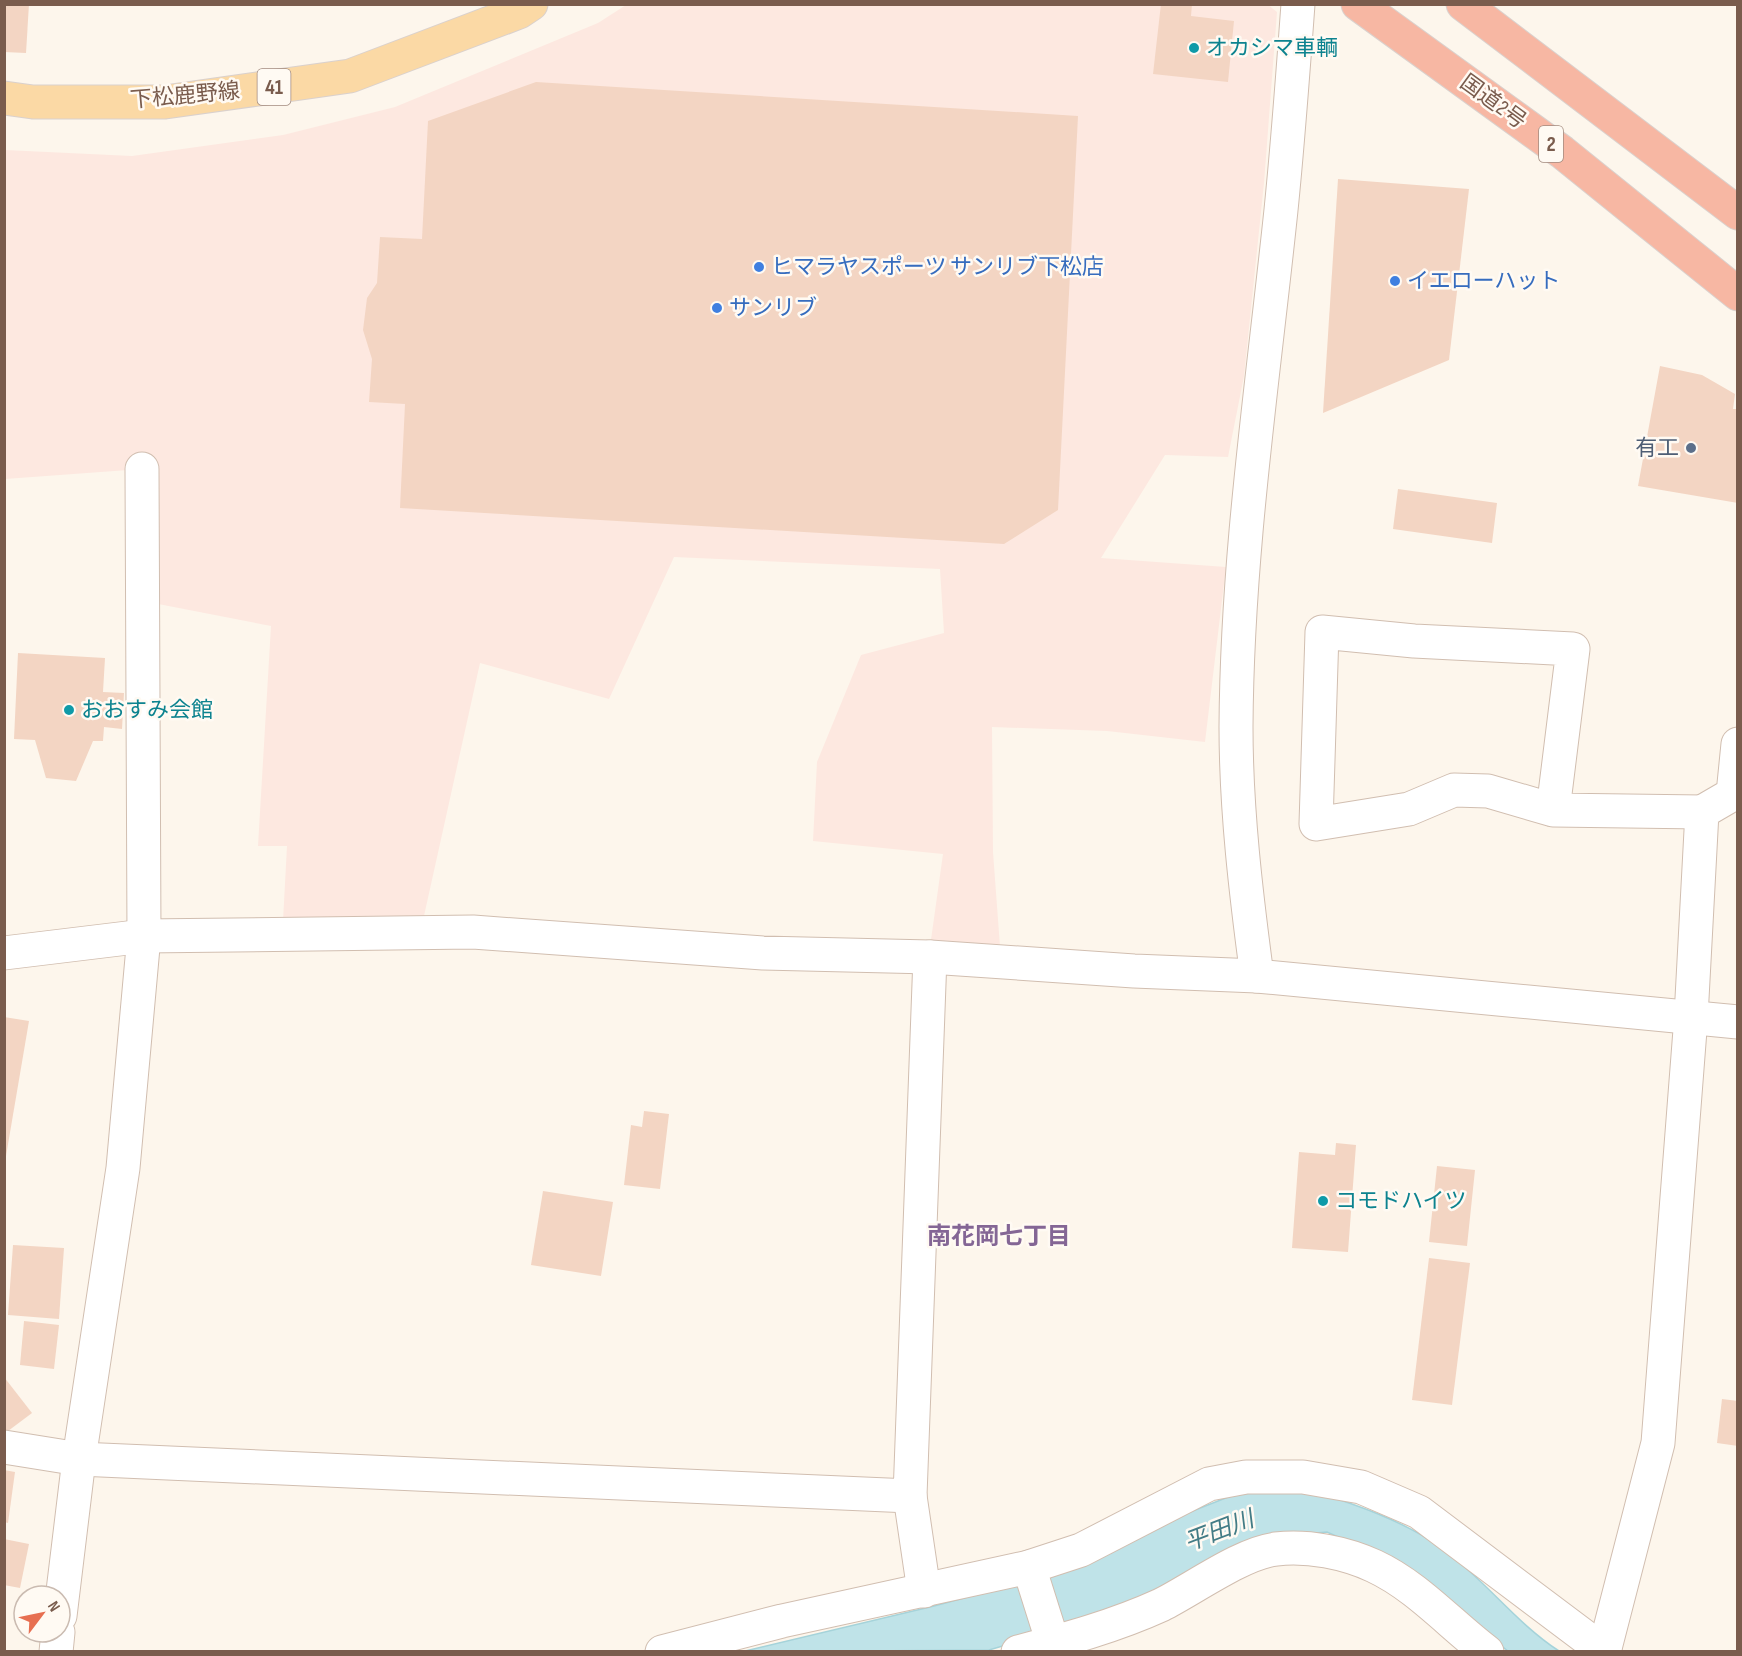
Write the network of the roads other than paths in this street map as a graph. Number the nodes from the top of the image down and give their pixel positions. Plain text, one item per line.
1 (531, 4) edge
2 (1298, 4) edge
3 (1358, 4) edge
4 (1463, 4) edge
5 (4, 98) edge
6 (1737, 213) edge
7 (1737, 294) edge
8 (142, 469) dead end
9 (1737, 744) edge
10 (1554, 810) junction
11 (1702, 812) junction
12 (144, 936) junction
13 (4, 953) edge
14 (930, 957) junction
15 (1257, 976) junction
16 (1692, 1017) junction
17 (1737, 1022) edge
18 (4, 1447) edge
19 (79, 1459) junction
20 (910, 1496) junction
21 (1030, 1571) junction
22 (64, 1584) edge
23 (924, 1591) junction
24 (1052, 1638) junction
25 (1604, 1651) edge
26 (662, 1652) edge
27 (1018, 1652) edge
28 (1487, 1652) edge

1 - 5 main road, 下松鹿野線 / 41
2 - 15 street
3 - 7 highway, 国道2号 / 2
4 - 6 highway
8 - 12 street
9 - 11 street
10 - 10 street
10 - 11 street
11 - 16 street
12 - 13 street
12 - 14 street
12 - 19 street
14 - 15 street
14 - 20 street
15 - 16 street
16 - 17 street
16 - 25 street
18 - 19 street
19 - 20 street
19 - 22 street
20 - 23 street
21 - 23 street
21 - 24 street
21 - 25 street
23 - 26 street
24 - 27 street
24 - 28 street

